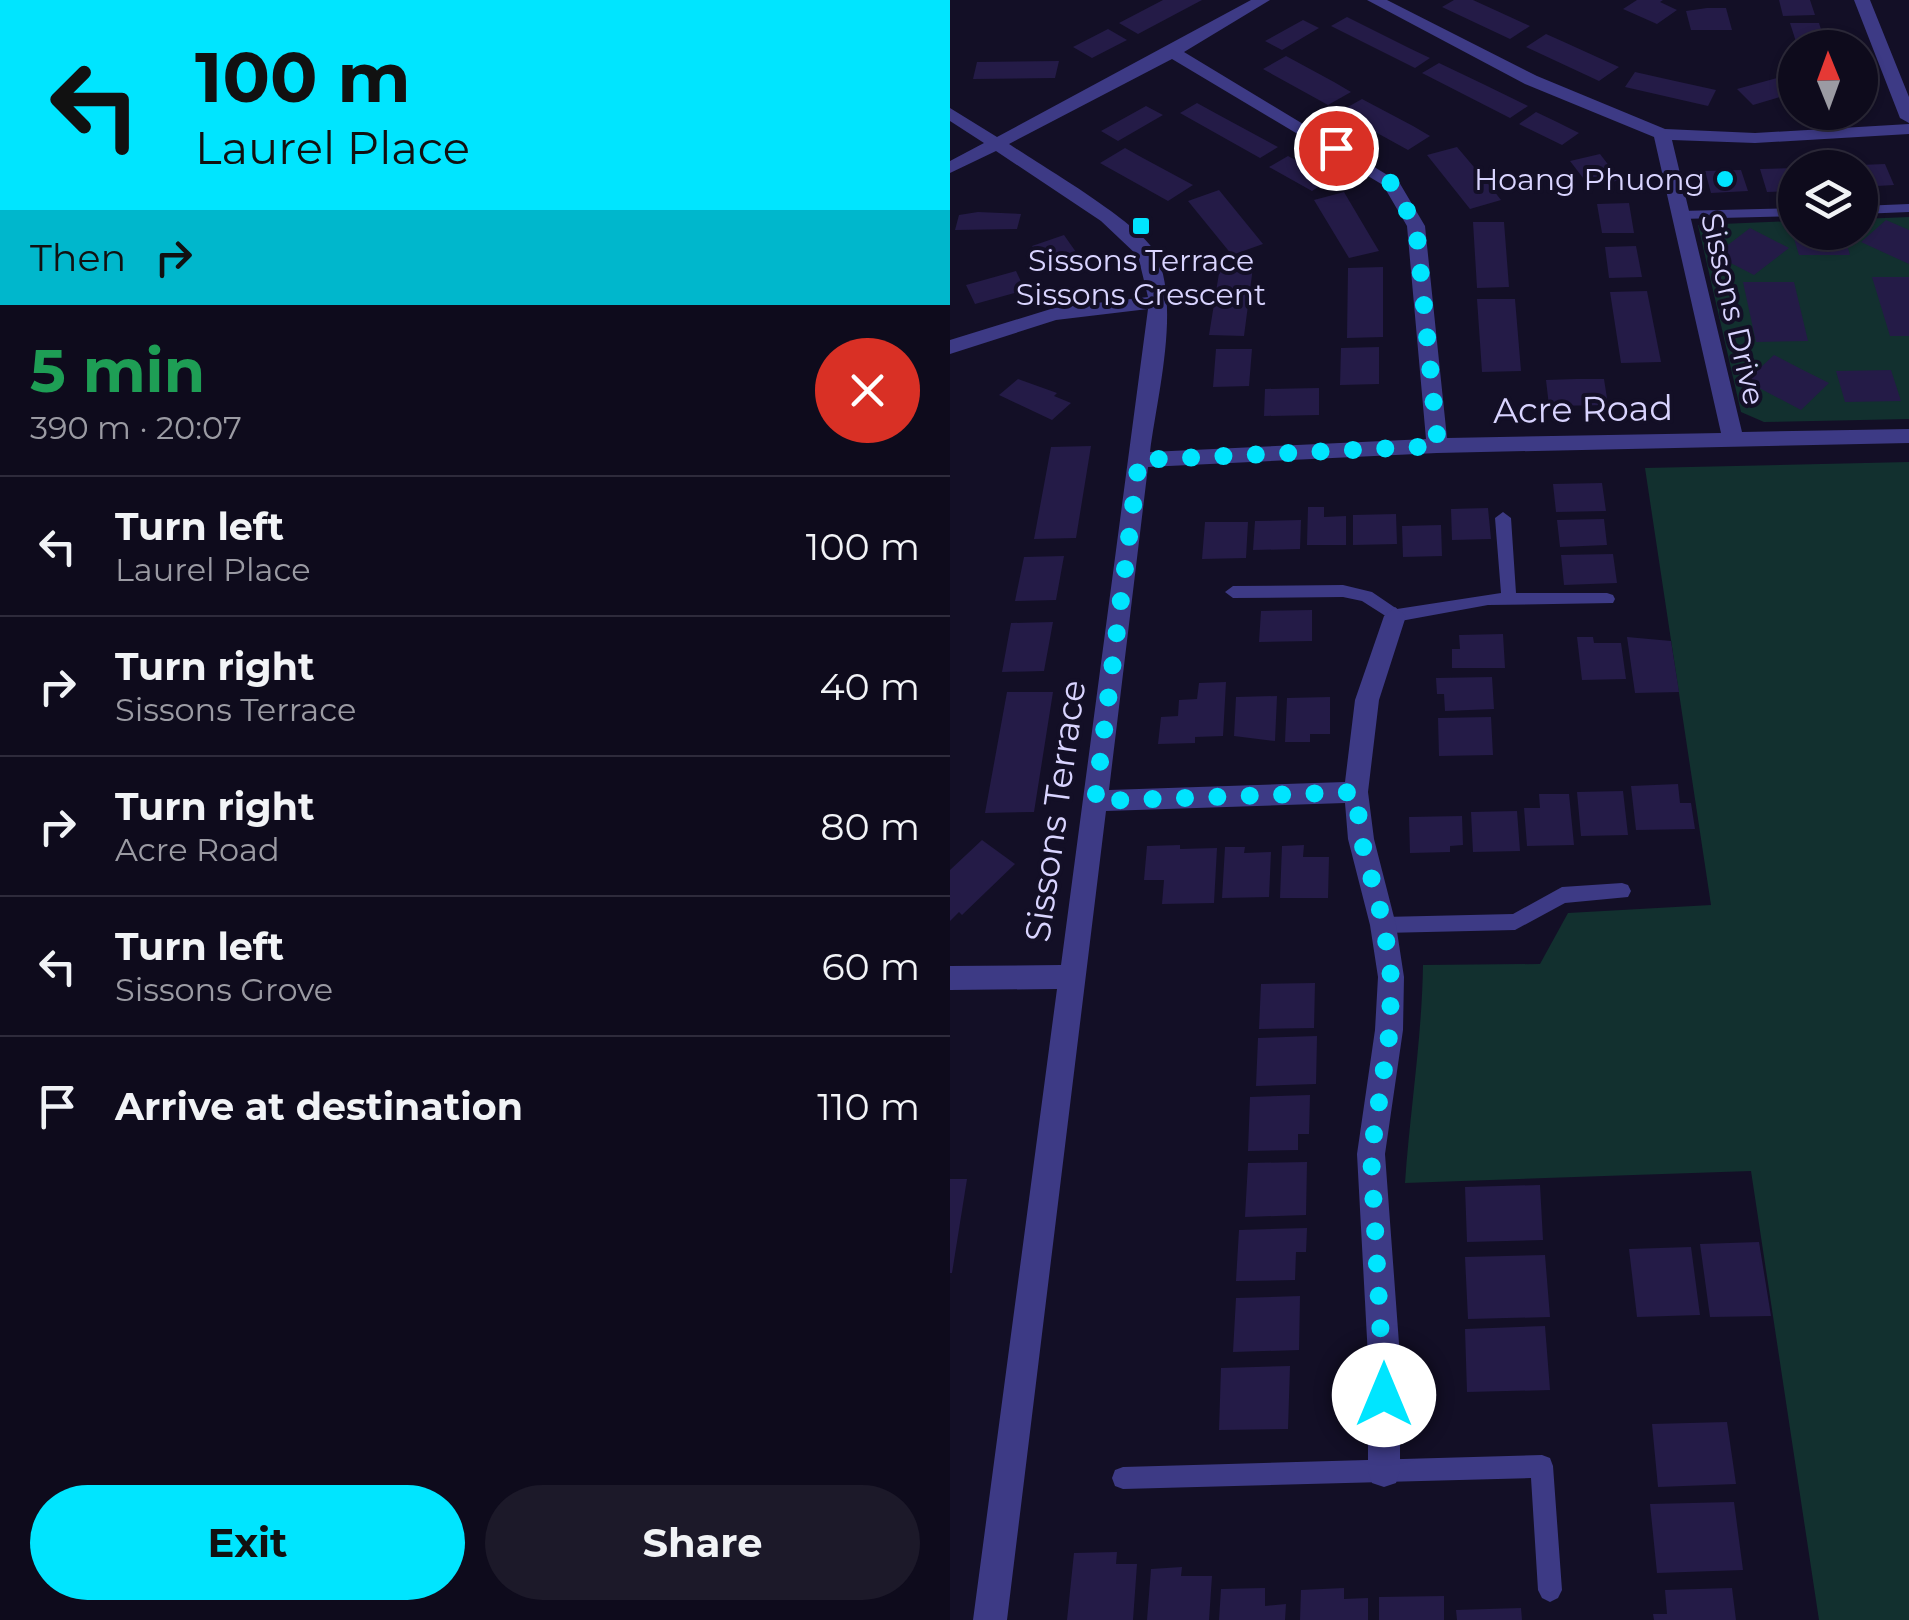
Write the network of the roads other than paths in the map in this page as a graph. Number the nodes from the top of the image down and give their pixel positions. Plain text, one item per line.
1 (1262, 0) edge
2 (1376, 0) edge
3 (1862, 0) edge
4 (1172, 52) junction
5 (950, 113) edge
6 (1909, 118) edge
7 (1909, 129) edge
8 (1662, 134) junction
9 (997, 143) junction
10 (950, 168) edge
11 (1909, 208) edge
12 (1878, 209) edge
13 (1778, 212) edge
14 (1680, 215) junction
15 (1159, 302) junction
16 (950, 347) edge
17 (1909, 436) edge
18 (1732, 438) junction
19 (1438, 446) junction
20 (1139, 460) junction
21 (1503, 518) dead end
22 (1233, 592) dead end
23 (1509, 599) junction
24 (1607, 599) dead end
25 (1395, 616) junction
26 (1356, 792) junction
27 (1095, 801) junction
28 (1622, 891) dead end
29 (1384, 925) junction
30 (1070, 977) junction
31 (950, 978) edge
32 (1384, 1471) junction
33 (1122, 1478) dead end
34 (1550, 1590) dead end
35 (990, 1620) edge

1 - 4 street
2 - 8 street
3 - 6 street
4 - 9 street
4 - 19 street
5 - 9 street, Sissons Terrace
7 - 8 street
8 - 14 street, Sissons Drive
9 - 10 street
9 - 15 street, Sissons Terrace
11 - 12 lane
13 - 14 lane
14 - 18 street, Sissons Drive
15 - 16 street
15 - 20 street, Sissons Terrace
17 - 18 street, Acre Road
18 - 19 street, Acre Road
19 - 20 street, Acre Road
20 - 27 street, Sissons Terrace
21 - 23 lane
22 - 25 lane
23 - 24 lane
23 - 25 lane
25 - 26 street
26 - 27 street
26 - 29 street
27 - 30 street, Sissons Terrace
28 - 29 lane
29 - 32 street
30 - 31 street
30 - 35 street, Sissons Terrace
32 - 33 lane
32 - 34 lane

